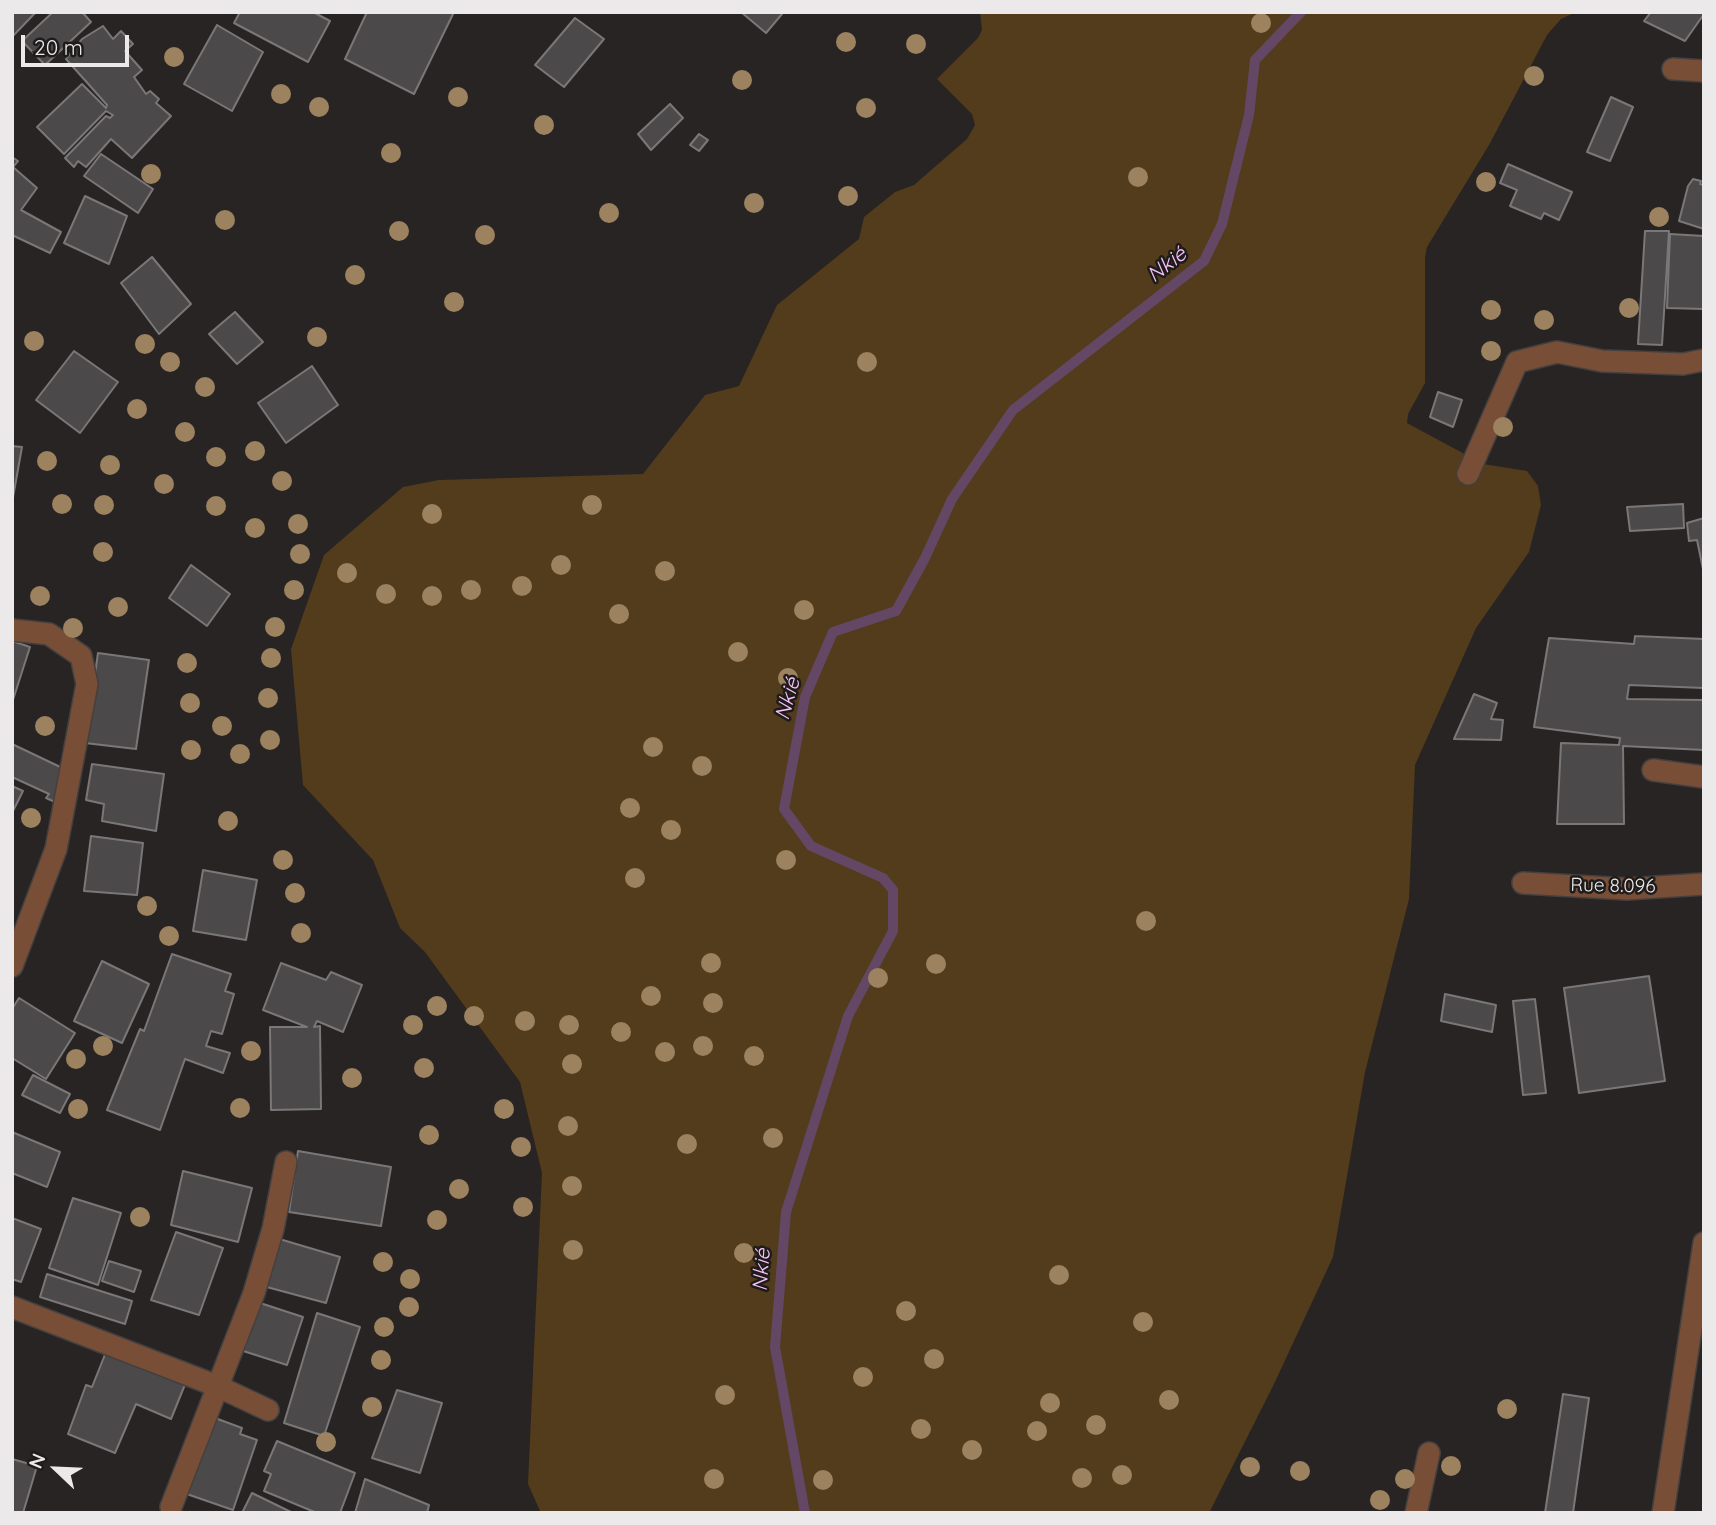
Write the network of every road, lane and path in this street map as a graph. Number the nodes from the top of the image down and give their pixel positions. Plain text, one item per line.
1 (1673, 69) dead end
2 (1704, 71) edge
3 (1704, 360) edge
4 (1468, 474) dead end
5 (12, 630) edge
6 (1653, 770) dead end
7 (1704, 777) edge
8 (1523, 883) dead end
9 (1704, 884) edge
10 (12, 966) edge
11 (286, 1162) dead end
12 (1704, 1243) edge
13 (12, 1307) edge
14 (217, 1386) junction
15 (268, 1410) dead end
16 (1429, 1453) dead end
17 (171, 1507) dead end
18 (1416, 1513) edge
19 (1662, 1513) edge

1 - 2 street
3 - 4 street
5 - 10 street
6 - 7 street
8 - 9 street, Rue 8.096
11 - 14 street
12 - 19 street
13 - 14 street
14 - 15 street
14 - 17 street
16 - 18 street

